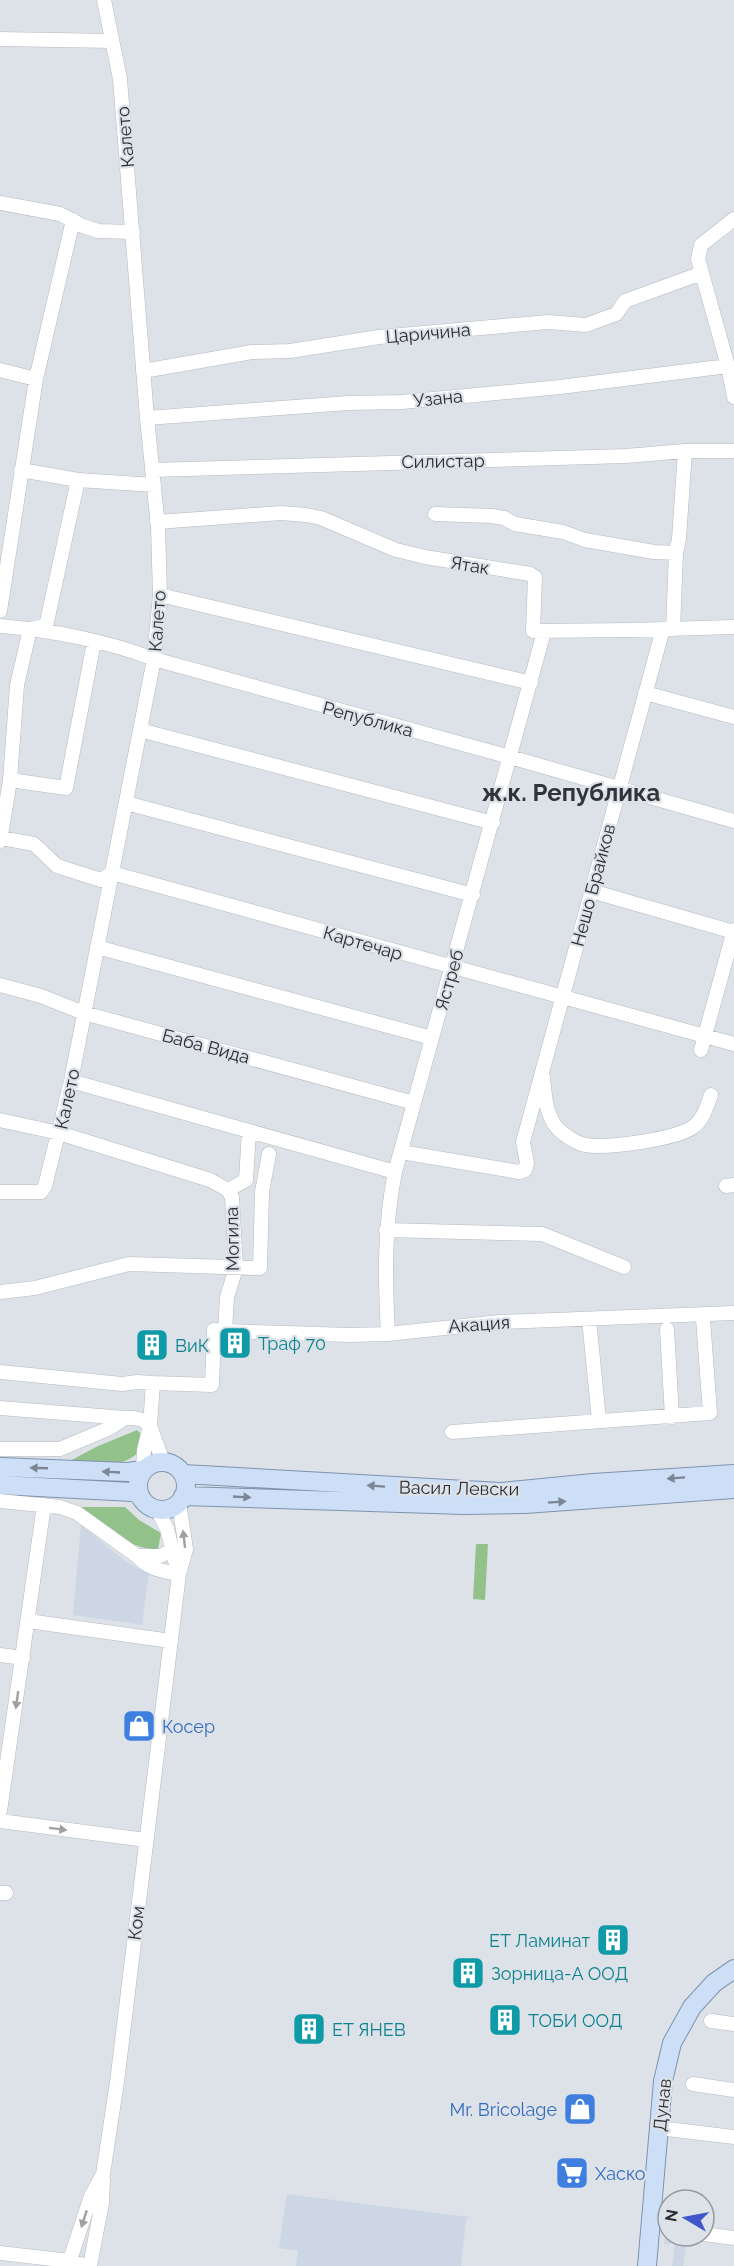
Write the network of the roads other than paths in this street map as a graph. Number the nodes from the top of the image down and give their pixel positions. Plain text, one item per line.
1 (104, 0) edge
2 (0, 39) edge
3 (112, 41) junction
4 (0, 203) edge
5 (734, 219) edge
6 (73, 220) junction
7 (134, 232) junction
8 (702, 273) junction
9 (728, 366) junction
10 (0, 370) edge
11 (143, 370) junction
12 (36, 379) junction
13 (734, 397) edge
14 (147, 418) junction
15 (685, 451) junction
16 (734, 451) edge
17 (21, 470) junction
18 (152, 470) junction
19 (78, 480) junction
20 (154, 485) junction
21 (435, 514) dead end
22 (157, 522) junction
23 (5, 538) edge
24 (676, 553) junction
25 (160, 595) junction
26 (0, 610) edge
27 (0, 627) edge
28 (734, 627) edge
29 (30, 629) junction
30 (668, 629) junction
31 (544, 632) junction
32 (94, 642) junction
33 (154, 659) junction
34 (531, 683) junction
35 (645, 693) junction
36 (734, 717) edge
37 (140, 730) junction
38 (510, 757) junction
39 (10, 780) junction
40 (619, 789) junction
41 (126, 803) junction
42 (734, 821) edge
43 (493, 823) junction
44 (0, 839) edge
45 (111, 873) junction
46 (591, 891) junction
47 (473, 895) junction
48 (734, 931) edge
49 (97, 947) junction
50 (452, 968) junction
51 (0, 985) edge
52 (562, 998) junction
53 (84, 1013) junction
54 (704, 1036) junction
55 (432, 1038) junction
56 (734, 1044) edge
57 (701, 1050) dead end
58 (542, 1070) junction
59 (71, 1082) junction
60 (711, 1095) dead end
61 (414, 1103) junction
62 (0, 1120) edge
63 (249, 1131) junction
64 (59, 1133) junction
65 (401, 1152) junction
66 (269, 1154) dead end
67 (395, 1172) junction
68 (228, 1190) junction
69 (0, 1192) edge
70 (386, 1230) junction
71 (624, 1267) dead end
72 (236, 1268) junction
73 (0, 1292) edge
74 (734, 1313) edge
75 (705, 1314) junction
76 (589, 1319) junction
77 (667, 1329) dead end
78 (225, 1331) junction
79 (388, 1334) junction
80 (0, 1372) edge
81 (153, 1383) junction
82 (0, 1408) edge
83 (672, 1417) junction
84 (125, 1418) junction
85 (599, 1420) junction
86 (150, 1426) junction
87 (452, 1432) dead end
88 (0, 1449) edge
89 (163, 1462) junction
90 (0, 1467) edge
91 (143, 1470) junction
92 (183, 1474) junction
93 (734, 1474) edge
94 (0, 1485) edge
95 (734, 1489) edge
96 (139, 1494) junction
97 (181, 1500) junction
98 (0, 1501) edge
99 (44, 1505) junction
100 (157, 1509) junction
101 (173, 1550) junction
102 (137, 1556) junction
103 (179, 1574) junction
104 (28, 1621) junction
105 (171, 1641) junction
106 (0, 1655) edge
107 (23, 1658) junction
108 (0, 1811) edge
109 (0, 1821) edge
110 (146, 1840) junction
111 (734, 1969) edge
112 (711, 2021) dead end
113 (734, 2024) edge
114 (693, 2084) dead end
115 (734, 2090) edge
116 (659, 2128) junction
117 (734, 2138) edge
118 (103, 2174) junction
119 (716, 2236) edge
120 (734, 2238) edge
121 (0, 2253) edge
122 (69, 2264) edge
123 (88, 2266) edge
124 (647, 2266) edge

1 - 3 street, Калето
2 - 3 street
3 - 7 street, Калето
4 - 6 street
5 - 8 street
6 - 7 street
6 - 12 street
7 - 11 street, Калето
8 - 9 street
8 - 11 street, Царичина
9 - 13 street
9 - 14 street, Узана
10 - 12 street
11 - 14 street, Калето
12 - 17 street
14 - 18 street, Калето
15 - 16 street, Силистар
15 - 18 street, Силистар
15 - 24 street, Нешо Брайков
17 - 19 street
17 - 23 street
18 - 20 street, Калето
19 - 20 street
19 - 29 street
20 - 22 street, Калето
21 - 24 street
22 - 25 street, Калето
22 - 31 street, Ятак
23 - 26 street
24 - 30 street, Нешо Брайков
25 - 33 street, Калето
25 - 34 street
27 - 29 street, Република
28 - 30 street
29 - 32 street, Република
29 - 39 street
30 - 31 street
30 - 35 street, Нешо Брайков
31 - 34 street, Ястреб
32 - 33 street, Република
32 - 39 street
33 - 37 street, Калето
33 - 38 street, Република
34 - 38 street, Ястреб
35 - 36 street
35 - 40 street, Нешо Брайков
37 - 41 street, Калето
37 - 43 street
38 - 40 street, Република
38 - 43 street, Ястреб
39 - 44 street
40 - 42 street, Република
40 - 46 street, Нешо Брайков
41 - 45 street, Калето
41 - 47 street
43 - 47 street, Ястреб
44 - 45 street, Картечар
45 - 49 street, Калето
45 - 50 street, Картечар
46 - 48 street
46 - 52 street, Нешо Брайков
47 - 50 street, Ястреб
48 - 54 street
49 - 53 street, Калето
49 - 55 street
50 - 52 street, Картечар
50 - 55 street, Ястреб
51 - 53 street, Баба Вида
52 - 54 street, Картечар
52 - 58 street, Нешо Брайков
53 - 59 street, Калето
53 - 61 street, Баба Вида
54 - 56 street, Картечар
54 - 57 street
55 - 61 street, Ястреб
58 - 60 street
58 - 65 street, Нешо Брайков
59 - 63 street
59 - 64 street, Калето
61 - 65 street, Ястреб
62 - 64 street, Могила
63 - 67 street
63 - 68 street
64 - 68 street, Могила
64 - 69 street, Калето
65 - 67 street, Ястреб
66 - 72 street
67 - 70 street, Ястреб
68 - 72 street, Могила
70 - 71 street
70 - 79 street, Ястреб
72 - 73 street
72 - 78 street, Могила
74 - 75 street, Акация
75 - 76 street, Акация
75 - 83 street
76 - 79 street, Акация
76 - 85 street
77 - 83 street
78 - 79 street, Акация
78 - 81 street, Могила
80 - 81 street
81 - 86 street
82 - 84 street
83 - 85 street
84 - 86 street
84 - 88 street
85 - 87 street
86 - 89 street
86 - 91 street
89 - 91 main road
89 - 92 main road
91 -> 90 main road
91 - 96 main road
93 -> 92 main road, Васил Левски
92 - 97 main road
94 - 96 main road
97 -> 95 main road, Васил Левски
96 - 100 main road
97 - 100 main road
103 -> 97 street, Ком
98 - 99 street
99 - 102 street
99 - 104 street
100 - 101 street
101 - 102 street
101 - 103 street
102 - 103 street
103 - 105 street, Ком
104 - 105 street
104 - 107 street
105 - 110 street, Ком
106 - 107 street
107 -> 108 street
109 -> 110 street
110 - 118 street, Ком
111 - 116 main road, Дунав
112 - 113 street
114 - 115 street
116 - 117 street
116 - 124 main road, Дунав
118 -> 122 street, Ком
118 - 123 street
119 - 120 street
121 - 122 street
122 - 123 street

